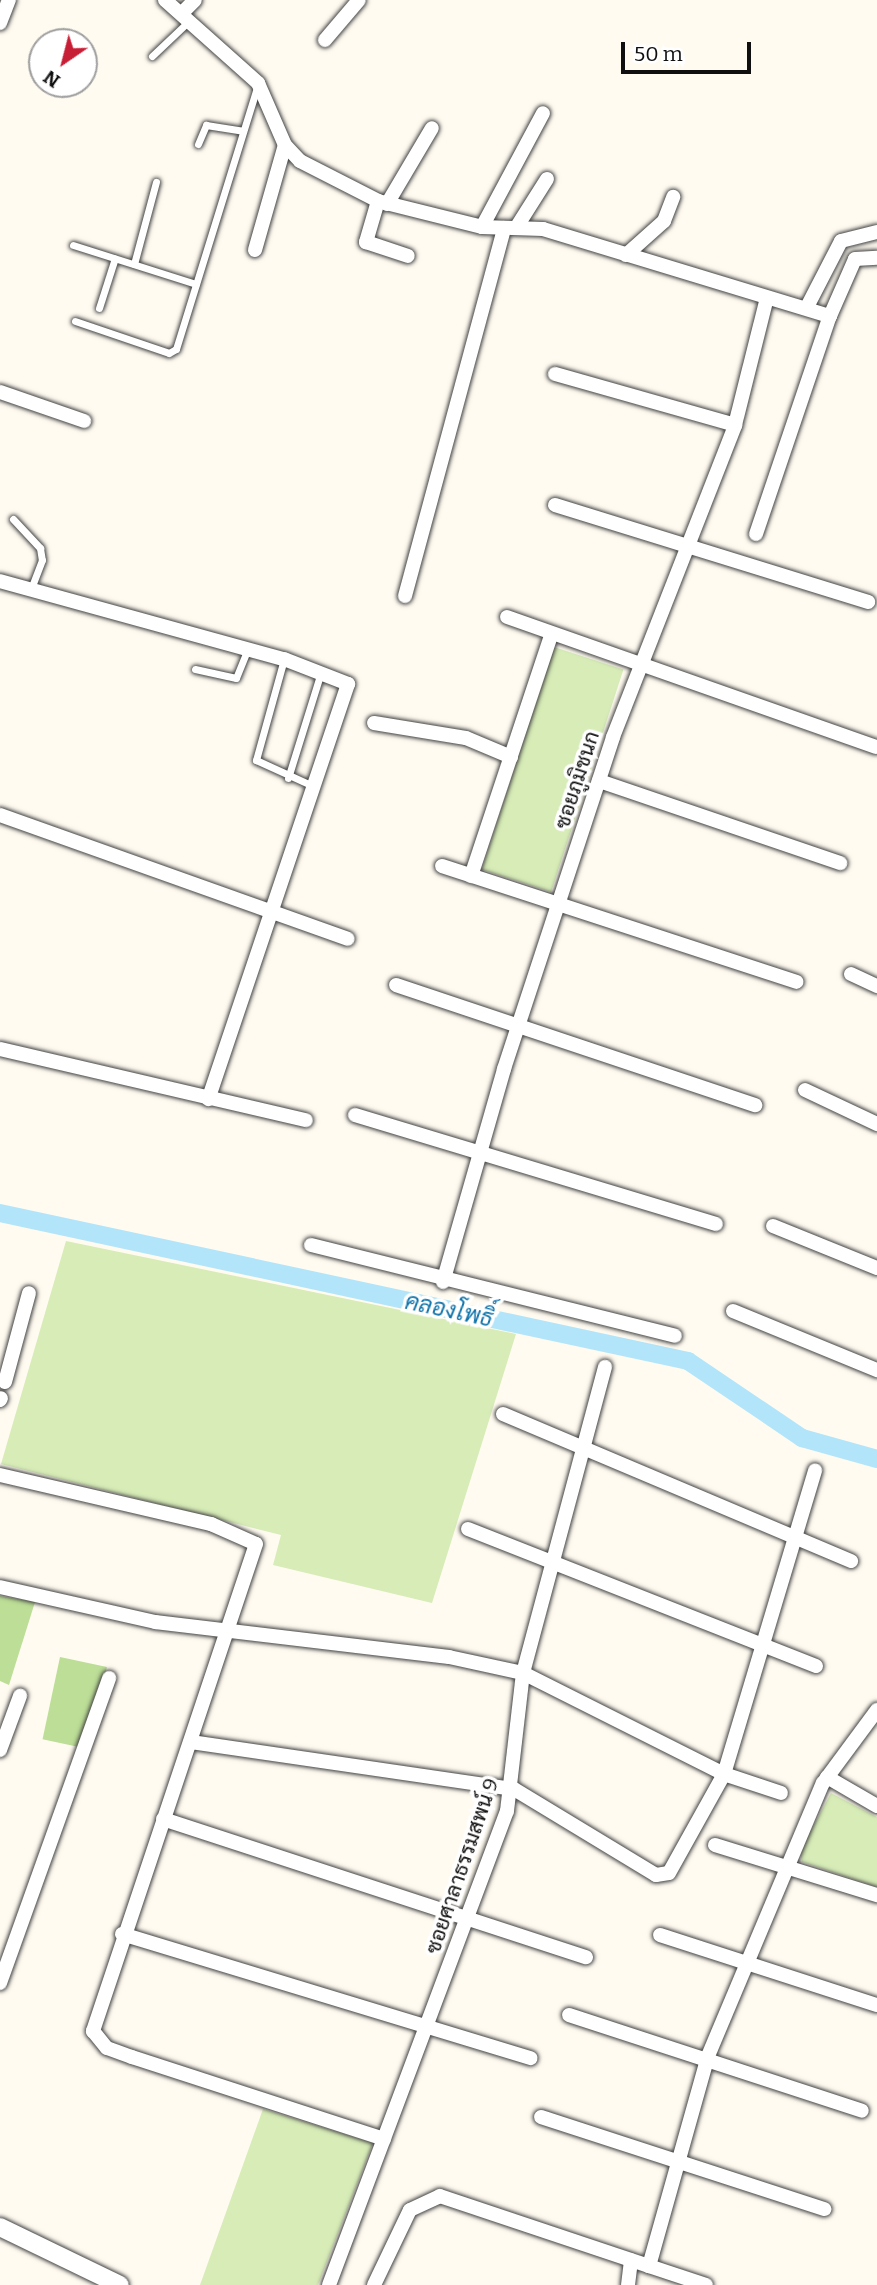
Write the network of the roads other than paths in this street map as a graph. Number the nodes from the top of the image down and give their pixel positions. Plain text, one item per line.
1 (9, 0) edge
2 (165, 0) edge
3 (195, 0) edge
4 (359, 0) edge
5 (186, 16) junction
6 (0, 23) edge
7 (326, 40) dead end
8 (152, 56) dead end
9 (258, 83) junction
10 (543, 113) dead end
11 (432, 128) dead end
12 (243, 131) junction
13 (198, 144) dead end
14 (285, 145) junction
15 (547, 179) dead end
16 (156, 182) dead end
17 (673, 197) dead end
18 (383, 202) junction
19 (482, 227) junction
20 (510, 228) junction
21 (877, 232) edge
22 (73, 245) dead end
23 (255, 250) dead end
24 (626, 255) junction
25 (408, 256) dead end
26 (115, 258) junction
27 (877, 258) edge
28 (134, 264) junction
29 (196, 284) junction
30 (767, 298) junction
31 (807, 307) junction
32 (99, 308) dead end
33 (830, 316) junction
34 (75, 321) dead end
35 (555, 374) dead end
36 (0, 392) edge
37 (85, 421) dead end
38 (736, 425) junction
39 (555, 505) dead end
40 (13, 519) dead end
41 (756, 534) dead end
42 (684, 547) junction
43 (0, 581) edge
44 (31, 589) junction
45 (405, 596) dead end
46 (868, 602) dead end
47 (507, 617) dead end
48 (551, 635) junction
49 (248, 649) junction
50 (284, 659) junction
51 (639, 667) junction
52 (195, 669) dead end
53 (321, 671) junction
54 (374, 723) dead end
55 (876, 747) edge
56 (511, 757) junction
57 (288, 778) junction
58 (599, 781) junction
59 (313, 786) junction
60 (0, 815) edge
61 (840, 863) dead end
62 (442, 866) dead end
63 (471, 876) junction
64 (559, 903) junction
65 (272, 909) junction
66 (348, 939) dead end
67 (851, 974) dead end
68 (796, 982) dead end
69 (396, 985) dead end
70 (877, 986) edge
71 (519, 1024) junction
72 (0, 1049) edge
73 (804, 1090) dead end
74 (208, 1099) junction
75 (755, 1105) dead end
76 (355, 1115) dead end
77 (306, 1120) dead end
78 (877, 1124) edge
79 (480, 1151) junction
80 (716, 1224) dead end
81 (773, 1226) dead end
82 (311, 1245) dead end
83 (877, 1268) edge
84 (443, 1282) junction
85 (29, 1293) dead end
86 (733, 1311) dead end
87 (675, 1336) dead end
88 (605, 1367) dead end
89 (877, 1370) edge
90 (5, 1382) dead end
91 (503, 1414) dead end
92 (584, 1447) junction
93 (815, 1469) dead end
94 (0, 1475) edge
95 (468, 1529) dead end
96 (797, 1536) junction
97 (851, 1561) dead end
98 (548, 1566) junction
99 (0, 1587) edge
100 (230, 1633) junction
101 (761, 1646) junction
102 (816, 1666) dead end
103 (523, 1673) junction
104 (109, 1678) dead end
105 (20, 1696) dead end
106 (877, 1710) edge
107 (191, 1742) junction
108 (0, 1750) edge
109 (724, 1774) junction
110 (827, 1777) junction
111 (514, 1789) junction
112 (781, 1793) dead end
113 (877, 1806) edge
114 (163, 1819) junction
115 (715, 1845) dead end
116 (788, 1867) junction
117 (877, 1895) edge
118 (467, 1915) junction
119 (122, 1934) junction
120 (660, 1935) dead end
121 (586, 1957) dead end
122 (747, 1963) junction
123 (0, 1983) edge
124 (877, 2005) edge
125 (569, 2015) dead end
126 (425, 2028) junction
127 (531, 2057) dead end
128 (707, 2060) junction
129 (862, 2111) dead end
130 (541, 2117) dead end
131 (384, 2139) junction
132 (678, 2161) junction
133 (824, 2208) dead end
134 (0, 2227) edge
135 (631, 2260) junction
136 (649, 2266) junction
137 (120, 2285) edge
138 (329, 2285) edge
139 (374, 2285) edge
140 (628, 2285) edge
141 (706, 2285) edge

1 - 6 street
2 - 5 street
3 - 5 street
4 - 7 street
5 - 8 lane
5 - 9 street
9 - 12 lane
9 - 14 street
10 - 19 street
11 - 18 street
12 - 13 lane
12 - 29 lane
14 - 18 street
14 - 23 street
15 - 20 street
16 - 28 lane
17 - 24 street
18 - 19 street
18 - 25 street
19 - 20 street
20 - 24 street
20 - 45 street
21 - 31 street
22 - 26 lane
24 - 30 street
26 - 28 lane
26 - 32 lane
27 - 33 street
28 - 29 lane
29 - 34 lane
30 - 31 street
30 - 38 street, ซอยภูมิชนก
31 - 33 street
33 - 41 street
35 - 38 street
36 - 37 street
38 - 42 street, ซอยภูมิชนก
39 - 42 street
40 - 44 lane
42 - 46 street
42 - 51 street, ซอยภูมิชนก
43 - 44 street
44 - 49 street
47 - 48 street
48 - 51 street
48 - 56 street
49 - 50 street
49 - 52 lane
50 - 53 street
50 - 57 lane
51 - 55 street
51 - 58 street, ซอยภูมิชนก
53 - 57 lane
53 - 59 street
54 - 56 street
56 - 63 street
57 - 59 lane
58 - 61 street
58 - 64 street, ซอยภูมิชนก
59 - 65 street
60 - 65 street
62 - 63 street
63 - 64 street
64 - 68 street
64 - 71 street, ซอยภูมิชนก
65 - 66 street
65 - 74 street
67 - 70 street
69 - 71 street
71 - 75 street
71 - 79 street, ซอยภูมิชนก
72 - 74 street
73 - 78 street
74 - 77 street
76 - 79 street
79 - 80 street
79 - 84 street, ซอยภูมิชนก
81 - 83 street
82 - 84 street
84 - 87 street
85 - 90 street
86 - 89 street
88 - 92 street, ซอยศาลาธรรมสพน์ 9
91 - 92 street
92 - 96 street
92 - 98 street, ซอยศาลาธรรมสพน์ 9
93 - 96 street
94 - 100 street
95 - 98 street
96 - 97 street
96 - 101 street
98 - 101 street
98 - 103 street, ซอยศาลาธรรมสพน์ 9
99 - 100 street
100 - 103 street
100 - 107 street
101 - 102 street
101 - 109 street
103 - 109 street
103 - 111 street, ซอยศาลาธรรมสพน์ 9
104 - 123 street
105 - 108 street
106 - 110 street
107 - 111 street
107 - 114 street
109 - 111 street
109 - 112 street
110 - 113 street
110 - 116 street
111 - 118 street, ซอยศาลาธรรมสพน์ 9
114 - 118 street
114 - 119 street
115 - 116 street
116 - 117 street
116 - 122 street
118 - 121 street
118 - 126 street, ซอยศาลาธรรมสพน์ 9
119 - 126 street
119 - 131 street
120 - 122 street
122 - 124 street
122 - 128 street
125 - 128 street
126 - 127 street
126 - 131 street, ซอยศาลาธรรมสพน์ 9
128 - 129 street
128 - 132 street
130 - 132 street
131 - 138 street, ซอยศาลาธรรมสพน์ 9
132 - 133 street
132 - 136 street
134 - 137 street
135 - 136 street
135 - 139 street
135 - 140 street
136 - 141 street

